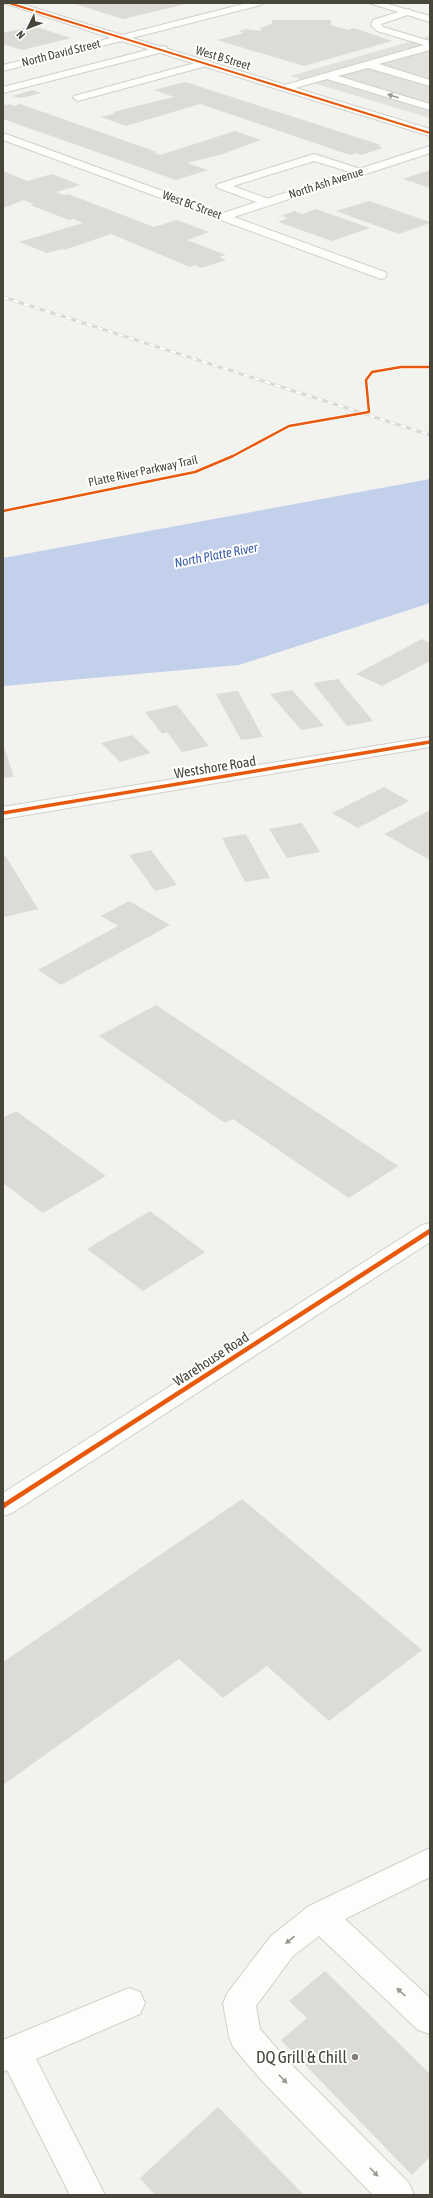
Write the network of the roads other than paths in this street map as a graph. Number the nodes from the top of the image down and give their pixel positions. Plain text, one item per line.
1 (9, 3) edge
2 (46, 3) edge
3 (258, 3) edge
4 (374, 3) edge
5 (26, 8) junction
6 (408, 12) junction
7 (3, 13) edge
8 (430, 19) edge
9 (123, 37) junction
10 (430, 44) edge
11 (430, 47) edge
12 (163, 50) junction
13 (405, 54) junction
14 (424, 59) dead end
15 (206, 63) junction
16 (367, 64) junction
17 (3, 68) edge
18 (327, 76) junction
19 (430, 83) edge
20 (285, 88) junction
21 (3, 90) edge
22 (78, 98) dead end
23 (430, 107) edge
24 (430, 133) edge
25 (3, 136) edge
26 (430, 149) edge
27 (360, 172) junction
28 (267, 202) junction
29 (222, 216) junction
30 (381, 275) dead end
31 (430, 742) edge
32 (3, 813) edge
33 (430, 1231) edge
34 (3, 1506) edge
35 (430, 1862) edge
36 (320, 1916) junction
37 (129, 2003) dead end
38 (430, 2019) edge
39 (9, 2054) edge
40 (88, 2195) edge
41 (397, 2195) edge

1 - 5 street, West B Street
2 - 5 street
3 - 9 street, North David Street
4 - 6 street
5 - 7 street
5 - 9 street, West B Street
6 - 8 street
6 - 10 street
9 - 12 street, West B Street
9 - 17 street, North David Street
11 - 13 street
12 - 15 street, West B Street
12 - 21 street
13 - 14 street
13 - 16 street
15 - 20 street, West B Street
15 - 22 street
16 - 18 street
16 - 19 street
18 - 20 street
23 -> 18 street
20 - 24 street, West B Street
25 - 29 street, West BC Street
26 - 27 street, North Ash Avenue
27 - 28 street, North Ash Avenue
27 - 28 street
28 - 29 street, North Ash Avenue
29 - 30 street, West BC Street
31 - 32 street, Westshore Road
33 - 34 street, Warehouse Road
35 - 36 street
38 -> 36 street
36 -> 41 street
37 - 39 street
39 - 40 street

